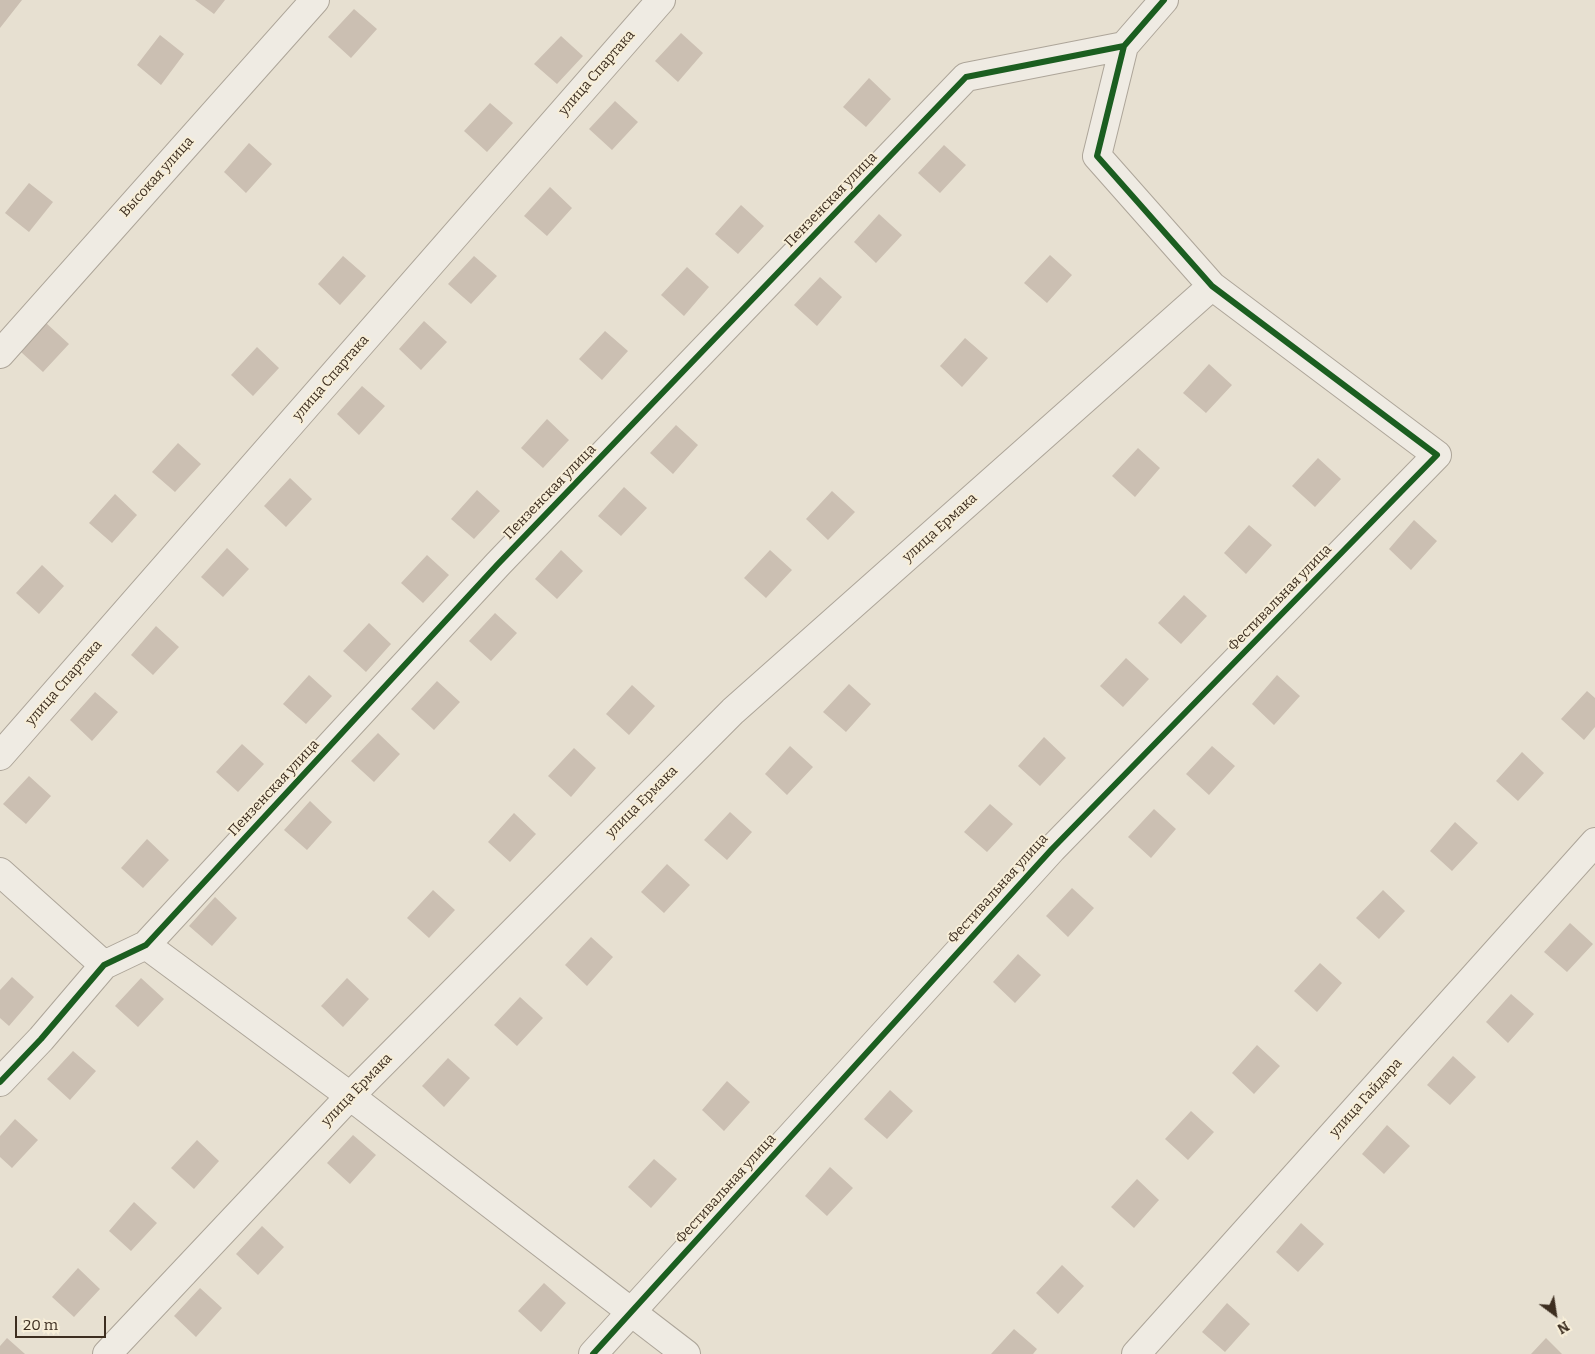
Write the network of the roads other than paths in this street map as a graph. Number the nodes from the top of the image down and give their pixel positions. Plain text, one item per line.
1 (314, 0) edge
2 (662, 0) edge
3 (1164, 0) edge
4 (1124, 46) junction
5 (1212, 286) junction
6 (0, 354) edge
7 (0, 756) edge
8 (1595, 842) edge
9 (0, 872) edge
10 (146, 945) junction
11 (104, 965) junction
12 (0, 1082) edge
13 (350, 1096) junction
14 (630, 1312) junction
15 (107, 1354) edge
16 (593, 1354) edge
17 (686, 1354) edge
18 (1136, 1354) edge

1 - 6 street, Высокая улица
2 - 7 street, улица Спартака
3 - 4 street
4 - 5 street
4 - 10 street, Пензенская улица
5 - 13 street, улица Ермака
5 - 14 street, Фестивальная улица
8 - 18 street, улица Гайдара
9 - 11 street
10 - 11 street, Пензенская улица
10 - 13 street
11 - 12 street, Пензенская улица
13 - 14 street
13 - 15 street, улица Ермака
14 - 16 street, Фестивальная улица
14 - 17 street

